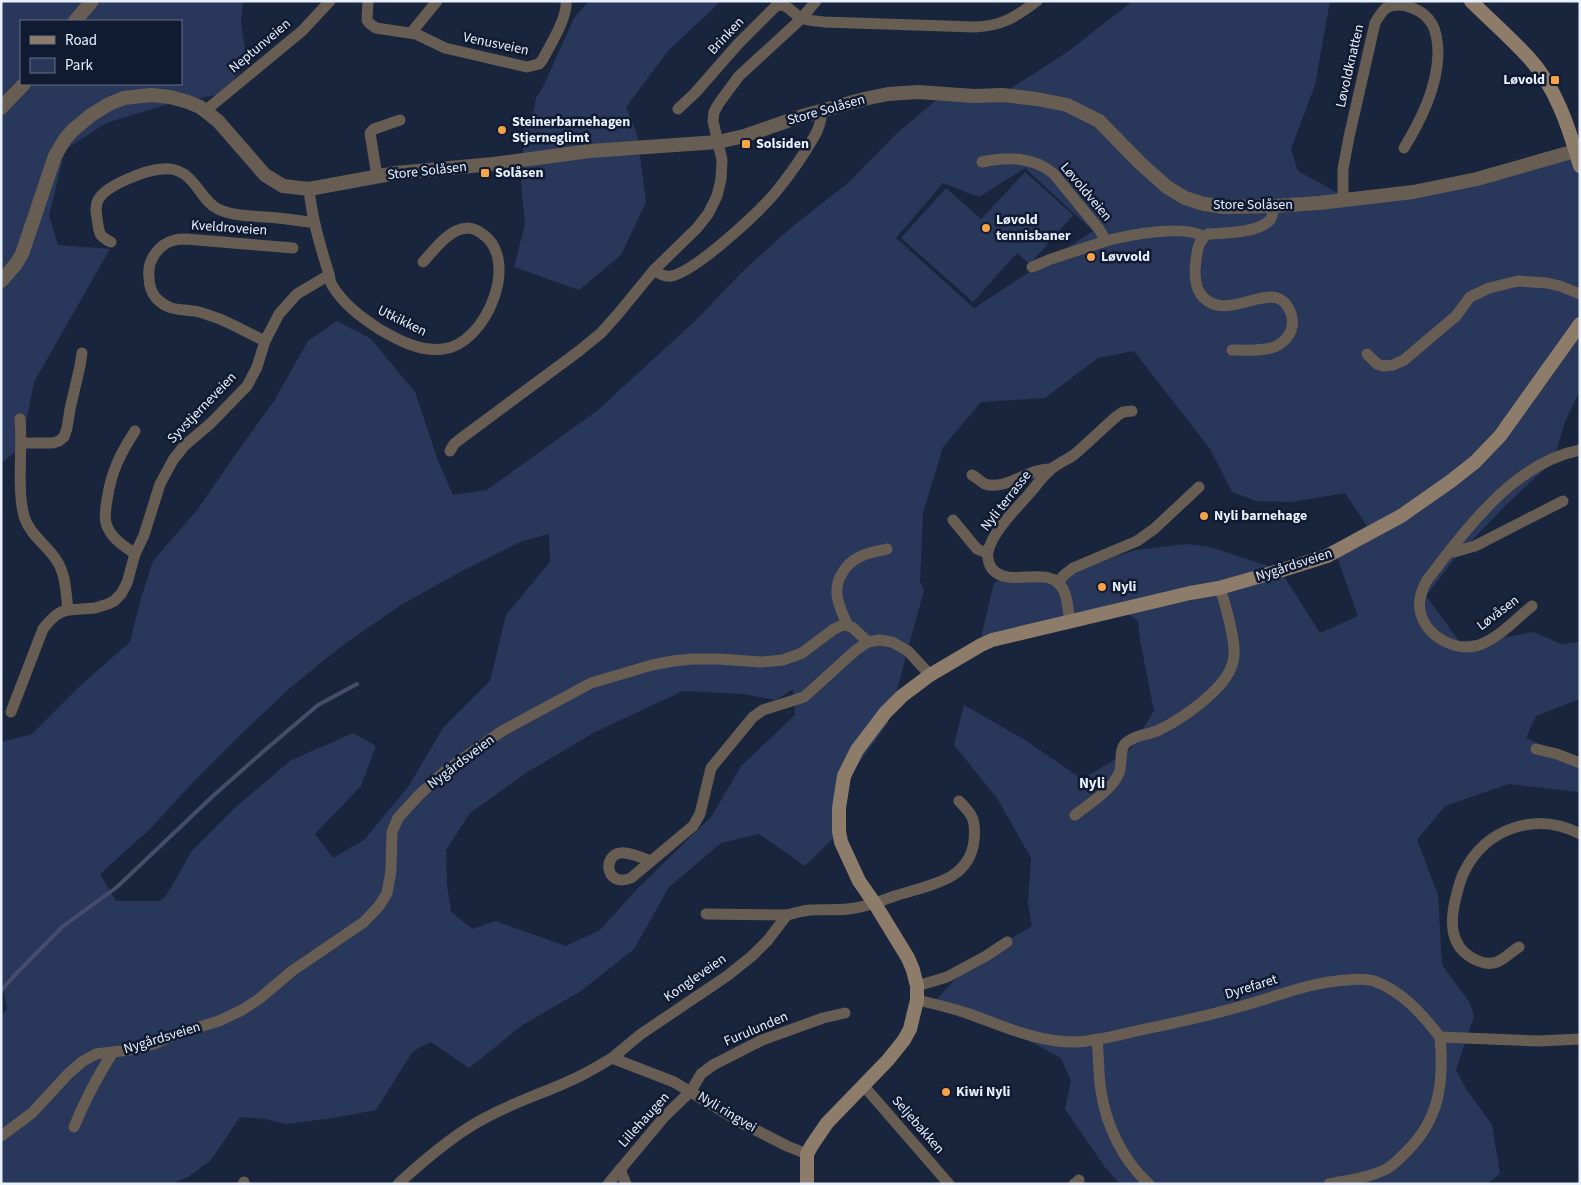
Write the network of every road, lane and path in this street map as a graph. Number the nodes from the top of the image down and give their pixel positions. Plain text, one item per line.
1 (92, 1) edge
2 (330, 1) edge
3 (368, 1) edge
4 (437, 1) edge
5 (566, 1) edge
6 (816, 1) edge
7 (1037, 1) edge
8 (1471, 1) edge
9 (802, 18) junction
10 (77, 20) edge
11 (411, 33) junction
12 (23, 85) edge
13 (1, 108) edge
14 (678, 109) dead end
15 (205, 111) junction
16 (822, 112) junction
17 (400, 120) dead end
18 (718, 142) junction
19 (1404, 148) dead end
20 (1578, 150) edge
21 (982, 162) dead end
22 (1580, 166) edge
23 (377, 176) junction
24 (309, 189) junction
25 (1343, 200) junction
26 (1274, 206) junction
27 (313, 222) junction
28 (1204, 237) junction
29 (1106, 241) junction
30 (111, 242) dead end
31 (293, 248) dead end
32 (423, 262) dead end
33 (1032, 267) dead end
34 (654, 270) junction
35 (329, 275) junction
36 (1, 281) edge
37 (1580, 294) edge
38 (1580, 324) edge
39 (265, 341) junction
40 (1232, 350) dead end
41 (82, 353) dead end
42 (1367, 354) dead end
43 (1132, 411) dead end
44 (20, 419) dead end
45 (135, 431) dead end
46 (22, 443) junction
47 (1580, 450) edge
48 (450, 451) dead end
49 (1050, 469) junction
50 (972, 474) dead end
51 (1199, 487) dead end
52 (1562, 501) dead end
53 (953, 520) dead end
54 (888, 549) dead end
55 (1451, 549) junction
56 (987, 553) junction
57 (135, 554) junction
58 (1058, 583) junction
59 (1219, 588) junction
60 (1532, 606) dead end
61 (68, 610) junction
62 (1070, 622) junction
63 (847, 625) junction
64 (868, 642) junction
65 (930, 675) junction
66 (11, 712) dead end
67 (1536, 749) dead end
68 (1580, 763) edge
69 (959, 801) dead end
70 (1075, 815) dead end
71 (1580, 834) edge
72 (651, 861) dead end
73 (874, 903) junction
74 (706, 914) dead end
75 (787, 915) junction
76 (1007, 942) dead end
77 (1519, 947) dead end
78 (917, 986) junction
79 (917, 1000) junction
80 (845, 1013) dead end
81 (1578, 1036) edge
82 (1440, 1037) junction
83 (1097, 1040) junction
84 (113, 1052) junction
85 (612, 1058) junction
86 (863, 1085) junction
87 (692, 1091) junction
88 (74, 1127) dead end
89 (1, 1136) edge
90 (807, 1154) junction
91 (620, 1169) junction
92 (398, 1184) edge
93 (608, 1184) edge
94 (626, 1184) edge
95 (807, 1184) edge
96 (949, 1184) edge
97 (1148, 1184) edge
98 (1329, 1184) edge

1 - 10 street
2 - 15 street, Neptunveien
3 - 11 street, Venusveien
4 - 11 street
5 - 11 street, Venusveien
6 - 9 street
7 - 9 street, Brinken
8 - 20 main road
9 - 14 street, Brinken
9 - 18 street
12 - 13 street
15 - 24 street, Store Solåsen
15 - 36 street, Store Solåsen
16 - 18 street, Store Solåsen
16 - 26 street, Store Solåsen
16 - 34 street
17 - 23 street
18 - 23 street, Store Solåsen
18 - 34 street
19 - 25 street, Løvoldknatten
20 - 22 main road
20 - 25 street, Store Solåsen
21 - 29 street, Løvoldveien
23 - 24 street, Store Solåsen
24 - 27 street, Utkikken
25 - 26 street, Store Solåsen
26 - 28 street
27 - 30 street
27 - 35 street, Utkikken
28 - 29 street, Løvoldveien
28 - 40 street
29 - 33 street, Løvoldveien
31 - 39 street, Kveldroveien
32 - 35 street, Utkikken
34 - 48 street
35 - 39 street, Syvstjerneveien
37 - 42 street
38 - 59 main road, Nygårdsveien
39 - 57 street, Syvstjerneveien
41 - 46 street
43 - 49 street, Nyli terrasse
44 - 46 street
45 - 57 street
46 - 61 street
47 - 55 street, Løvåsen
49 - 50 street
49 - 56 street, Nyli terrasse
51 - 58 street
52 - 55 street
53 - 56 street
54 - 63 street
55 - 60 street, Løvåsen
56 - 58 street, Nyli terrasse
57 - 61 street, Syvstjerneveien
58 - 62 street
59 - 62 main road, Nygårdsveien
59 - 70 street
61 - 66 street, Syvstjerneveien
62 - 65 main road, Nygårdsveien
63 - 64 street
63 - 84 street, Nygårdsveien
64 - 65 street
64 - 72 street
65 - 73 main road, Nygårdsveien
67 - 68 street
69 - 73 street
71 - 77 street
73 - 75 street
73 - 78 main road, Nygårdsveien
74 - 75 street
75 - 85 street, Kongleveien
76 - 78 street
78 - 79 main road
79 - 83 street, Dyrefaret
79 - 86 main road
80 - 87 street, Furulunden
81 - 82 street
82 - 83 street, Dyrefaret
82 - 98 street
83 - 97 street
84 - 88 street
84 - 89 street, Nygårdsveien
85 - 87 street, Nyli ringvei
85 - 92 street
86 - 90 main road
86 - 96 street, Seljebakken
87 - 90 street, Nyli ringvei
87 - 91 street, Lillehaugen
90 - 95 main road
91 - 93 street, Lillehaugen
91 - 94 street, Lillehaugen

